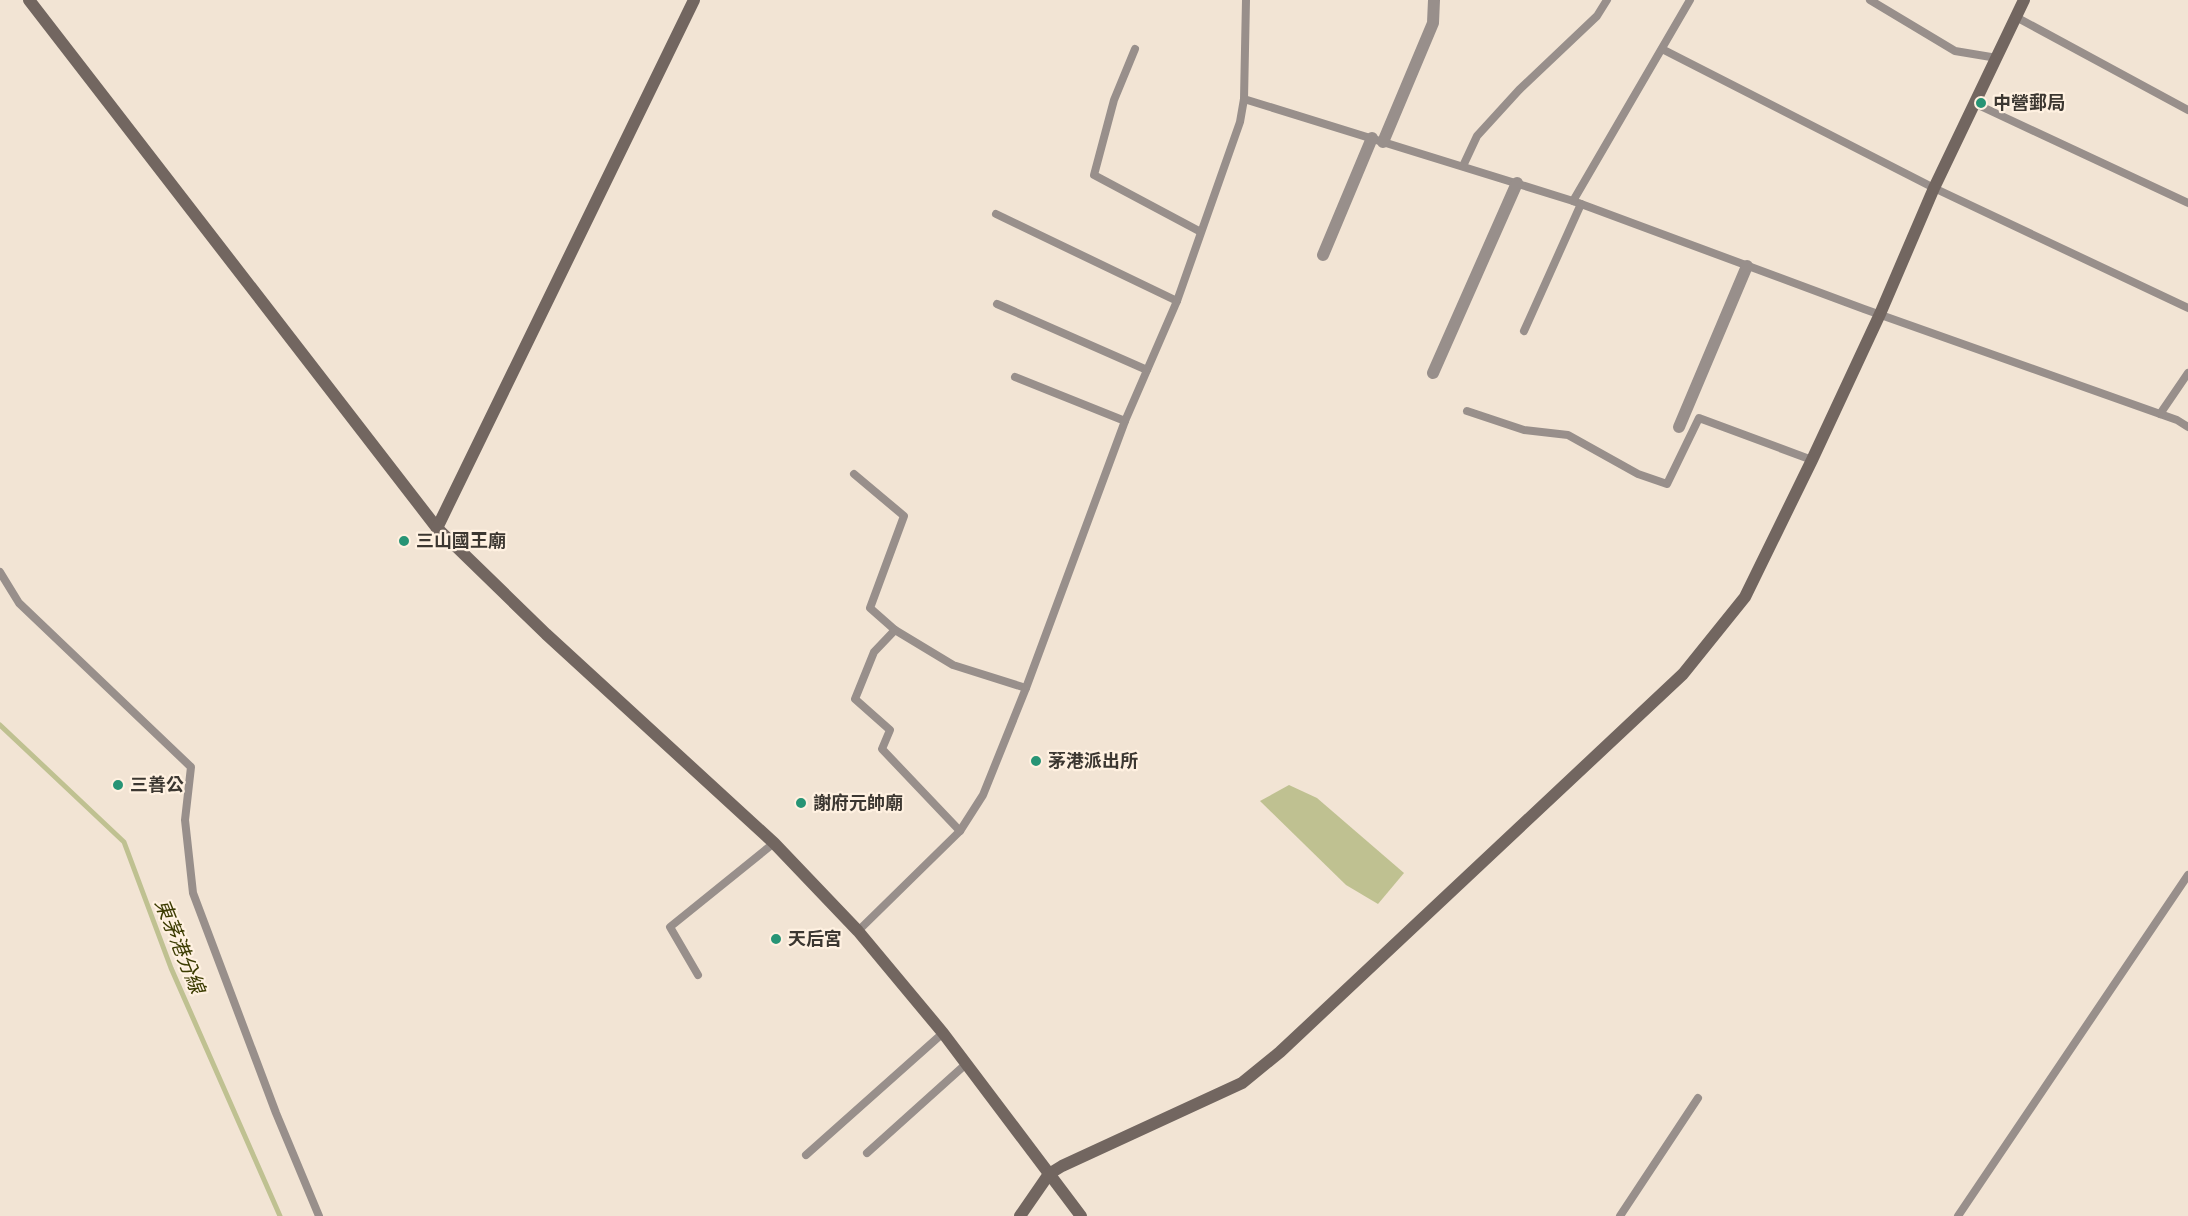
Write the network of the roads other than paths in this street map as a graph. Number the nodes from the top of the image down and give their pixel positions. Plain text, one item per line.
1 (28, 0) edge
2 (694, 0) edge
3 (1246, 0) edge
4 (1434, 0) edge
5 (1606, 0) edge
6 (1690, 0) edge
7 (1870, 0) edge
8 (2024, 0) edge
9 (2016, 17) junction
10 (1135, 49) dead end
11 (1662, 49) junction
12 (1997, 58) junction
13 (1244, 99) junction
14 (1976, 104) junction
15 (2188, 110) edge
16 (1377, 140) junction
17 (1463, 166) junction
18 (1517, 183) junction
19 (1934, 188) junction
20 (1577, 202) junction
21 (2188, 202) edge
22 (996, 214) dead end
23 (1199, 231) junction
24 (1323, 255) dead end
25 (1747, 266) junction
26 (1177, 301) junction
27 (997, 304) dead end
28 (2188, 308) edge
29 (1880, 314) junction
30 (1524, 331) dead end
31 (1147, 370) junction
32 (1433, 373) dead end
33 (2188, 373) edge
34 (1015, 377) dead end
35 (1467, 411) dead end
36 (2160, 414) junction
37 (1125, 421) junction
38 (1679, 427) dead end
39 (2188, 427) edge
40 (1812, 460) junction
41 (854, 474) dead end
42 (437, 528) junction
43 (0, 572) edge
44 (895, 630) junction
45 (1026, 688) junction
46 (960, 831) junction
47 (774, 843) junction
48 (2188, 875) edge
49 (858, 931) junction
50 (698, 975) dead end
51 (943, 1033) junction
52 (966, 1064) junction
53 (1698, 1098) dead end
54 (867, 1153) dead end
55 (806, 1155) dead end
56 (1049, 1174) junction
57 (319, 1216) edge
58 (1020, 1216) edge
59 (1081, 1216) edge
60 (1620, 1216) edge
61 (1958, 1216) edge

1 - 42 street
2 - 42 street
3 - 13 lane
4 - 16 street
5 - 17 lane
6 - 11 lane
7 - 12 lane
8 - 9 street
9 - 12 street
9 - 15 lane
10 - 23 lane
11 - 19 lane
11 - 20 lane
12 - 14 street
13 - 16 lane
13 - 23 lane
14 - 19 street
14 - 21 lane
16 - 17 lane
16 - 24 street
17 - 18 lane
18 - 20 lane
18 - 32 street
19 - 28 lane
19 - 29 street
20 - 25 lane
20 - 30 lane
22 - 26 lane
23 - 26 lane
25 - 29 lane
25 - 38 street
26 - 31 lane
27 - 31 lane
29 - 36 lane
29 - 40 street
31 - 37 lane
33 - 36 lane
34 - 37 lane
35 - 40 lane
36 - 39 lane
37 - 45 lane
40 - 56 street
41 - 44 lane
42 - 47 street
43 - 57 lane
44 - 45 lane
44 - 46 lane
45 - 46 lane
46 - 49 lane
47 - 49 street
47 - 50 lane
48 - 61 lane
49 - 51 street
51 - 52 street
51 - 55 lane
52 - 54 lane
52 - 56 street
53 - 60 lane
56 - 58 street
56 - 59 street

